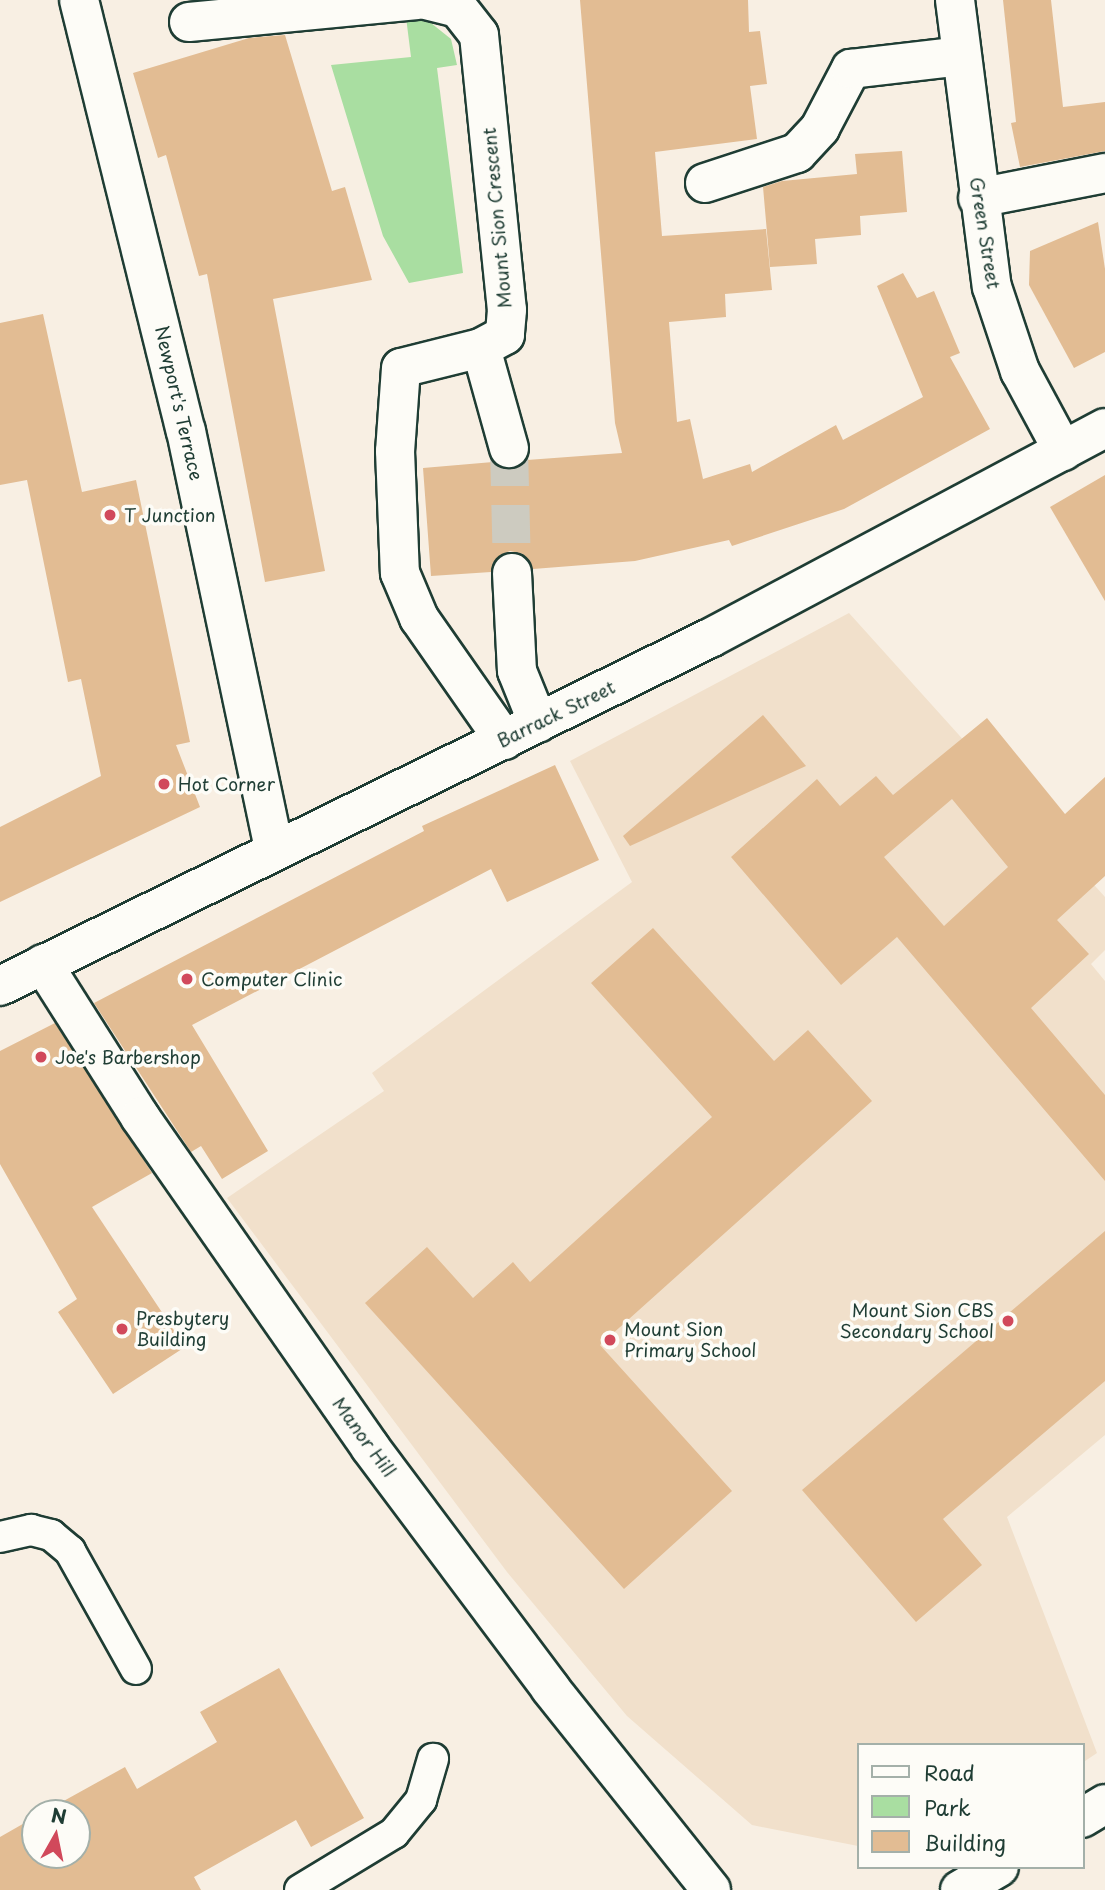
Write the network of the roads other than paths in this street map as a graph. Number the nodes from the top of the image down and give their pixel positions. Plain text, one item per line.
1 (79, 0) edge
2 (417, 0) edge
3 (426, 0) edge
4 (955, 0) edge
5 (189, 22) dead end
6 (961, 56) junction
7 (1105, 173) edge
8 (705, 183) dead end
9 (978, 198) junction
10 (481, 348) junction
11 (1105, 428) edge
12 (509, 448) tunnel mouth
13 (1063, 451) junction
14 (512, 573) tunnel mouth
15 (538, 723) junction
16 (504, 740) junction
17 (274, 850) junction
18 (43, 964) junction
19 (0, 986) edge
20 (0, 1537) edge
21 (136, 1669) dead end
22 (433, 1759) dead end
23 (1105, 1804) edge
24 (1084, 1817) edge
25 (996, 1869) edge
26 (300, 1890) edge
27 (711, 1890) edge
28 (960, 1890) edge

1 - 17 street, Newport's Terrace
2 - 5 street
3 - 10 street, Mount Sion Crescent
4 - 6 street, Green Street
6 - 8 street
6 - 9 street, Green Street
7 - 9 street
9 - 13 street, Green Street
10 - 12 street
10 - 16 street, Mount Sion Crescent
11 - 13 street, Barrack Street
13 - 15 street, Barrack Street
14 - 15 street
15 - 16 street, Barrack Street
16 - 17 street, Barrack Street
17 - 18 street, Barrack Street
18 - 19 street, Barrack Street
18 - 27 street, Manor Hill
20 - 21 lane
22 - 26 lane
23 - 24 street
25 - 28 street

